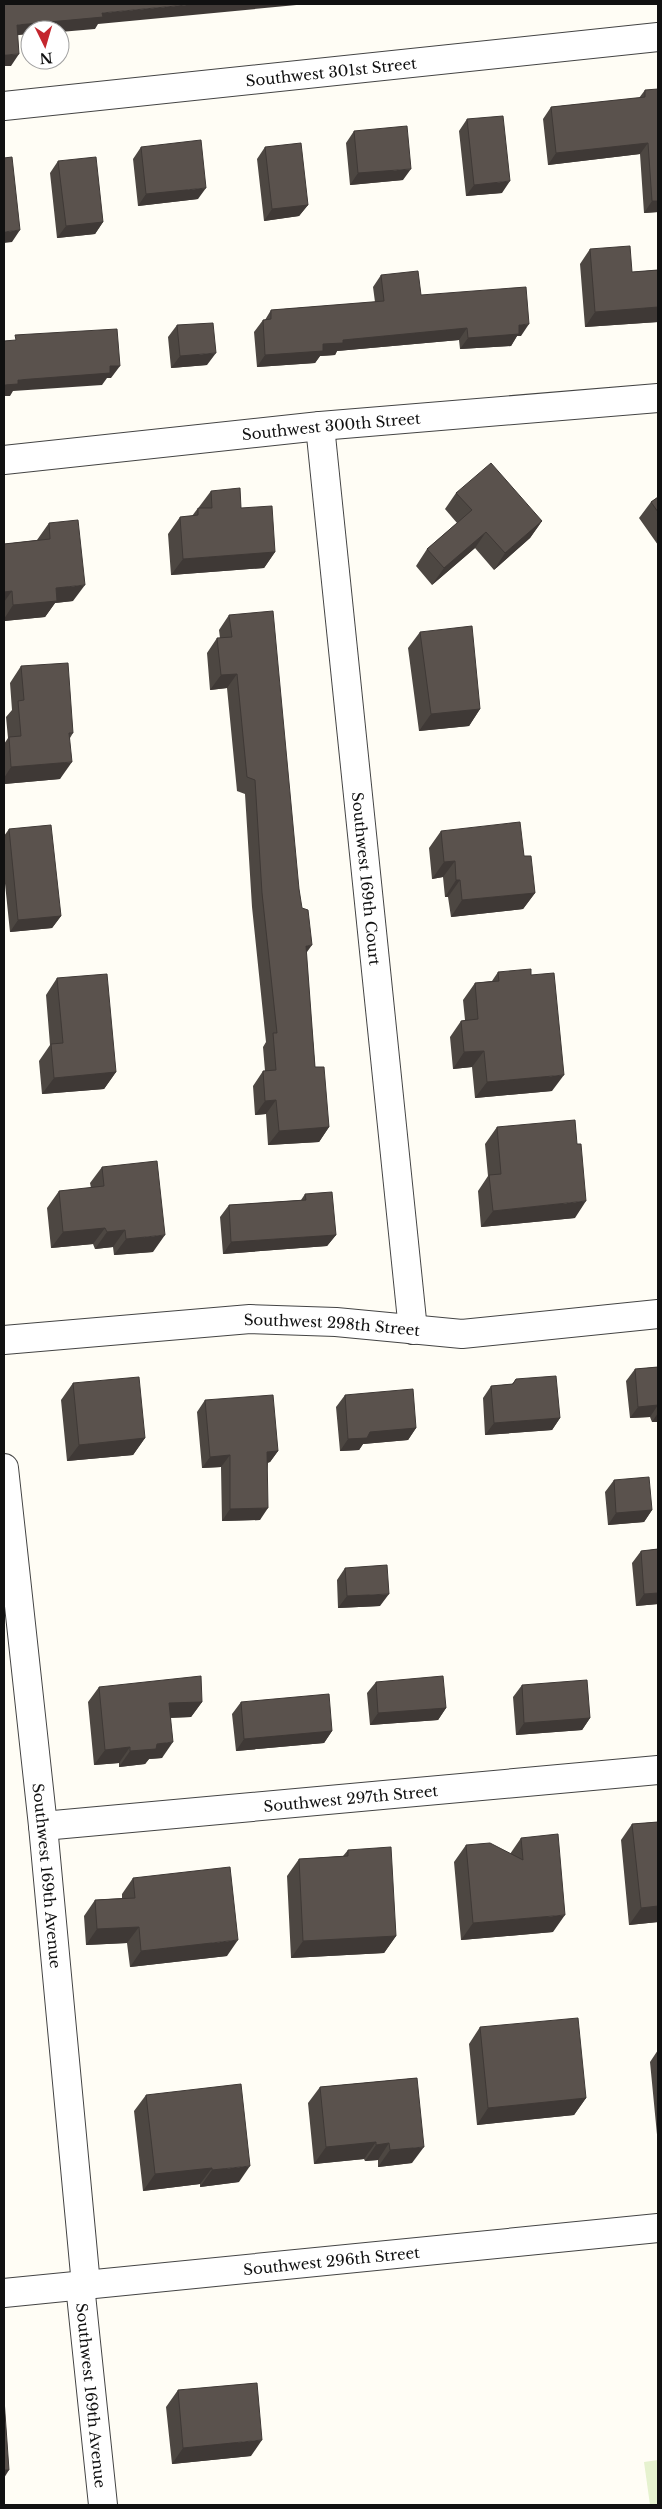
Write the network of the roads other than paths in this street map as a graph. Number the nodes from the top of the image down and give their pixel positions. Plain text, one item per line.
1 (658, 36) edge
2 (4, 106) edge
3 (658, 398) edge
4 (320, 426) junction
5 (4, 460) edge
6 (658, 1314) edge
7 (413, 1330) junction
8 (4, 1340) edge
9 (4, 1468) edge
10 (658, 1770) edge
11 (42, 1826) junction
12 (658, 2228) edge
13 (83, 2285) junction
14 (4, 2293) edge
15 (103, 2505) edge

1 - 2 street, Southwest 301st Street
3 - 4 street, Southwest 300th Street
4 - 5 street, Southwest 300th Street
4 - 7 street, Southwest 169th Court
6 - 7 street, Southwest 298th Street
7 - 8 street, Southwest 298th Street
9 - 11 street, Southwest 169th Avenue
10 - 11 street, Southwest 297th Street
11 - 13 street, Southwest 169th Avenue
12 - 13 street, Southwest 296th Street
13 - 14 street, Southwest 296th Street
13 - 15 street, Southwest 169th Avenue

